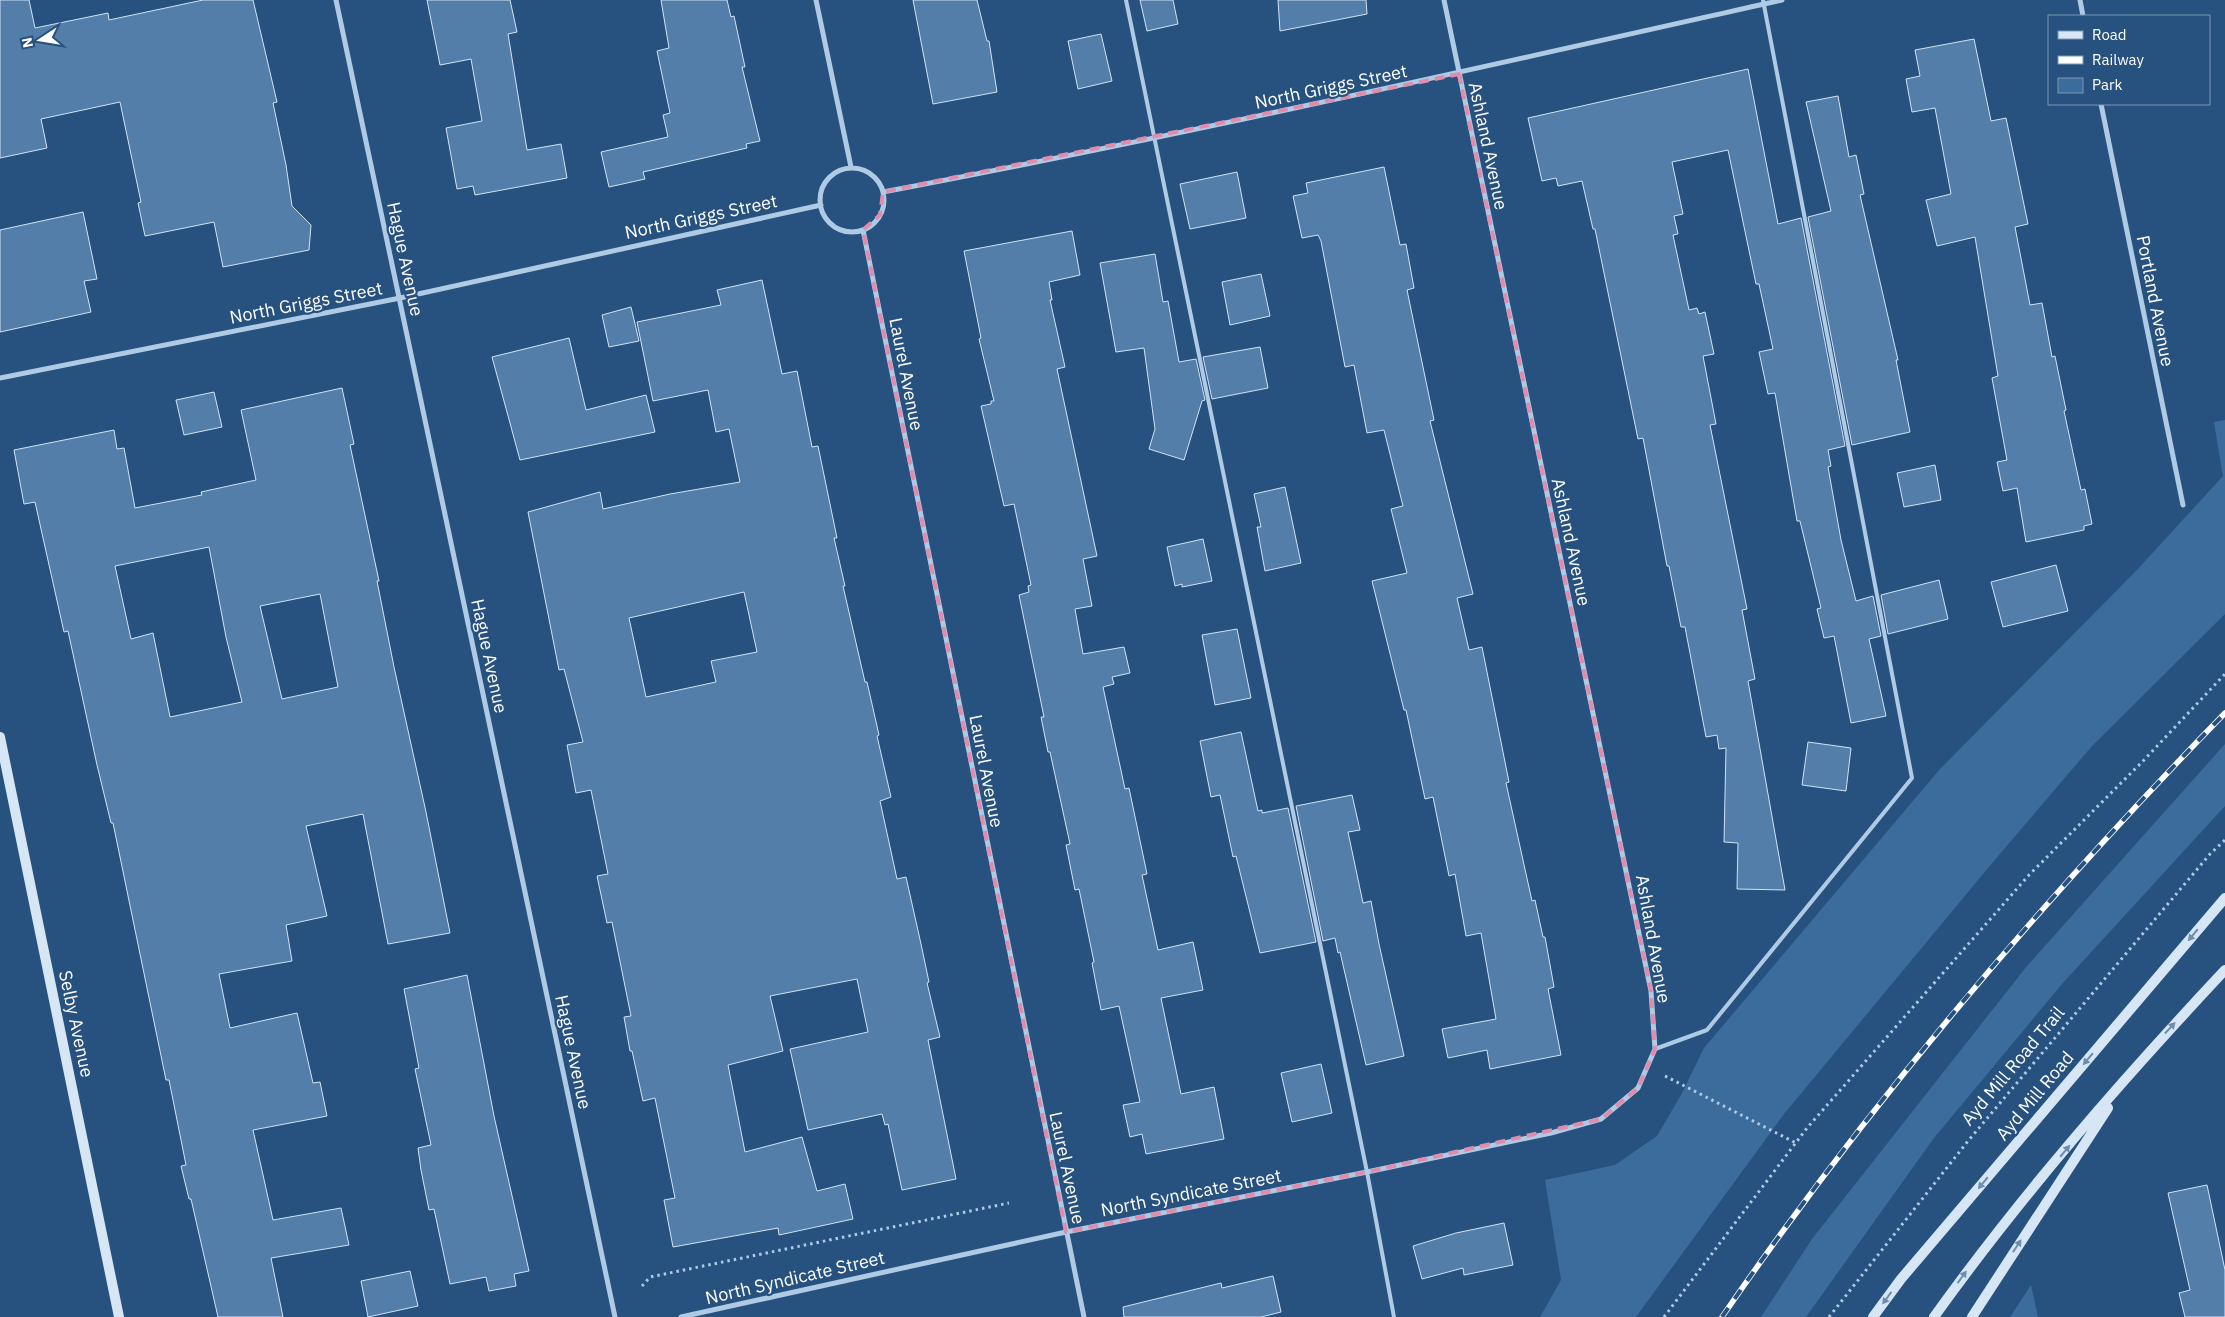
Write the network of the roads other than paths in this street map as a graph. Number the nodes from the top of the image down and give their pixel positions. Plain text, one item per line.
1 (336, 0) edge
2 (816, 0) edge
3 (1126, 0) edge
4 (1444, 0) edge
5 (1782, 0) edge
6 (2080, 0) edge
7 (1763, 2) edge
8 (2084, 15) edge
9 (1459, 74) junction
10 (2101, 105) edge
11 (1155, 139) junction
12 (851, 168) junction
13 (883, 192) junction
14 (821, 205) junction
15 (863, 230) junction
16 (400, 298) junction
17 (0, 378) edge
18 (2183, 505) dead end
19 (0, 737) edge
20 (2225, 898) edge
21 (2225, 970) edge
22 (1655, 1049) junction
23 (2136, 1065) junction
24 (1638, 1088) joint
25 (1367, 1172) junction
26 (1066, 1232) junction
27 (119, 1317) edge
28 (614, 1317) edge
29 (681, 1317) edge
30 (1084, 1317) edge
31 (1394, 1317) edge
32 (1873, 1317) edge
33 (1934, 1317) edge
34 (1972, 1317) edge

1 - 16 street, Hague Avenue
2 - 12 street
3 - 11 lane
4 - 9 street, Ashland Avenue
5 - 7 street, North Griggs Street
6 - 8 street
7 - 9 street, North Griggs Street
7 - 22 lane
9 - 11 street, North Griggs Street
9 - 22 street, Ashland Avenue
10 - 18 street, Portland Avenue
11 - 13 street, North Griggs Street
11 - 25 lane
12 - 13 street
12 - 14 street
13 - 15 street
14 - 15 street
14 - 16 street, North Griggs Street
15 - 26 street, Laurel Avenue
16 - 17 street, North Griggs Street
16 - 28 street, Hague Avenue
19 - 27 main road, Selby Avenue
20 -> 32 main road, Ayd Mill Road
23 -> 21 main road
22 - 24 street, Ashland Avenue
33 -> 23 main road
34 -> 23 main road
24 - 25 street, North Syndicate Street
25 - 26 street, North Syndicate Street
25 - 31 lane
26 - 29 street, North Syndicate Street
26 - 30 street, Laurel Avenue

